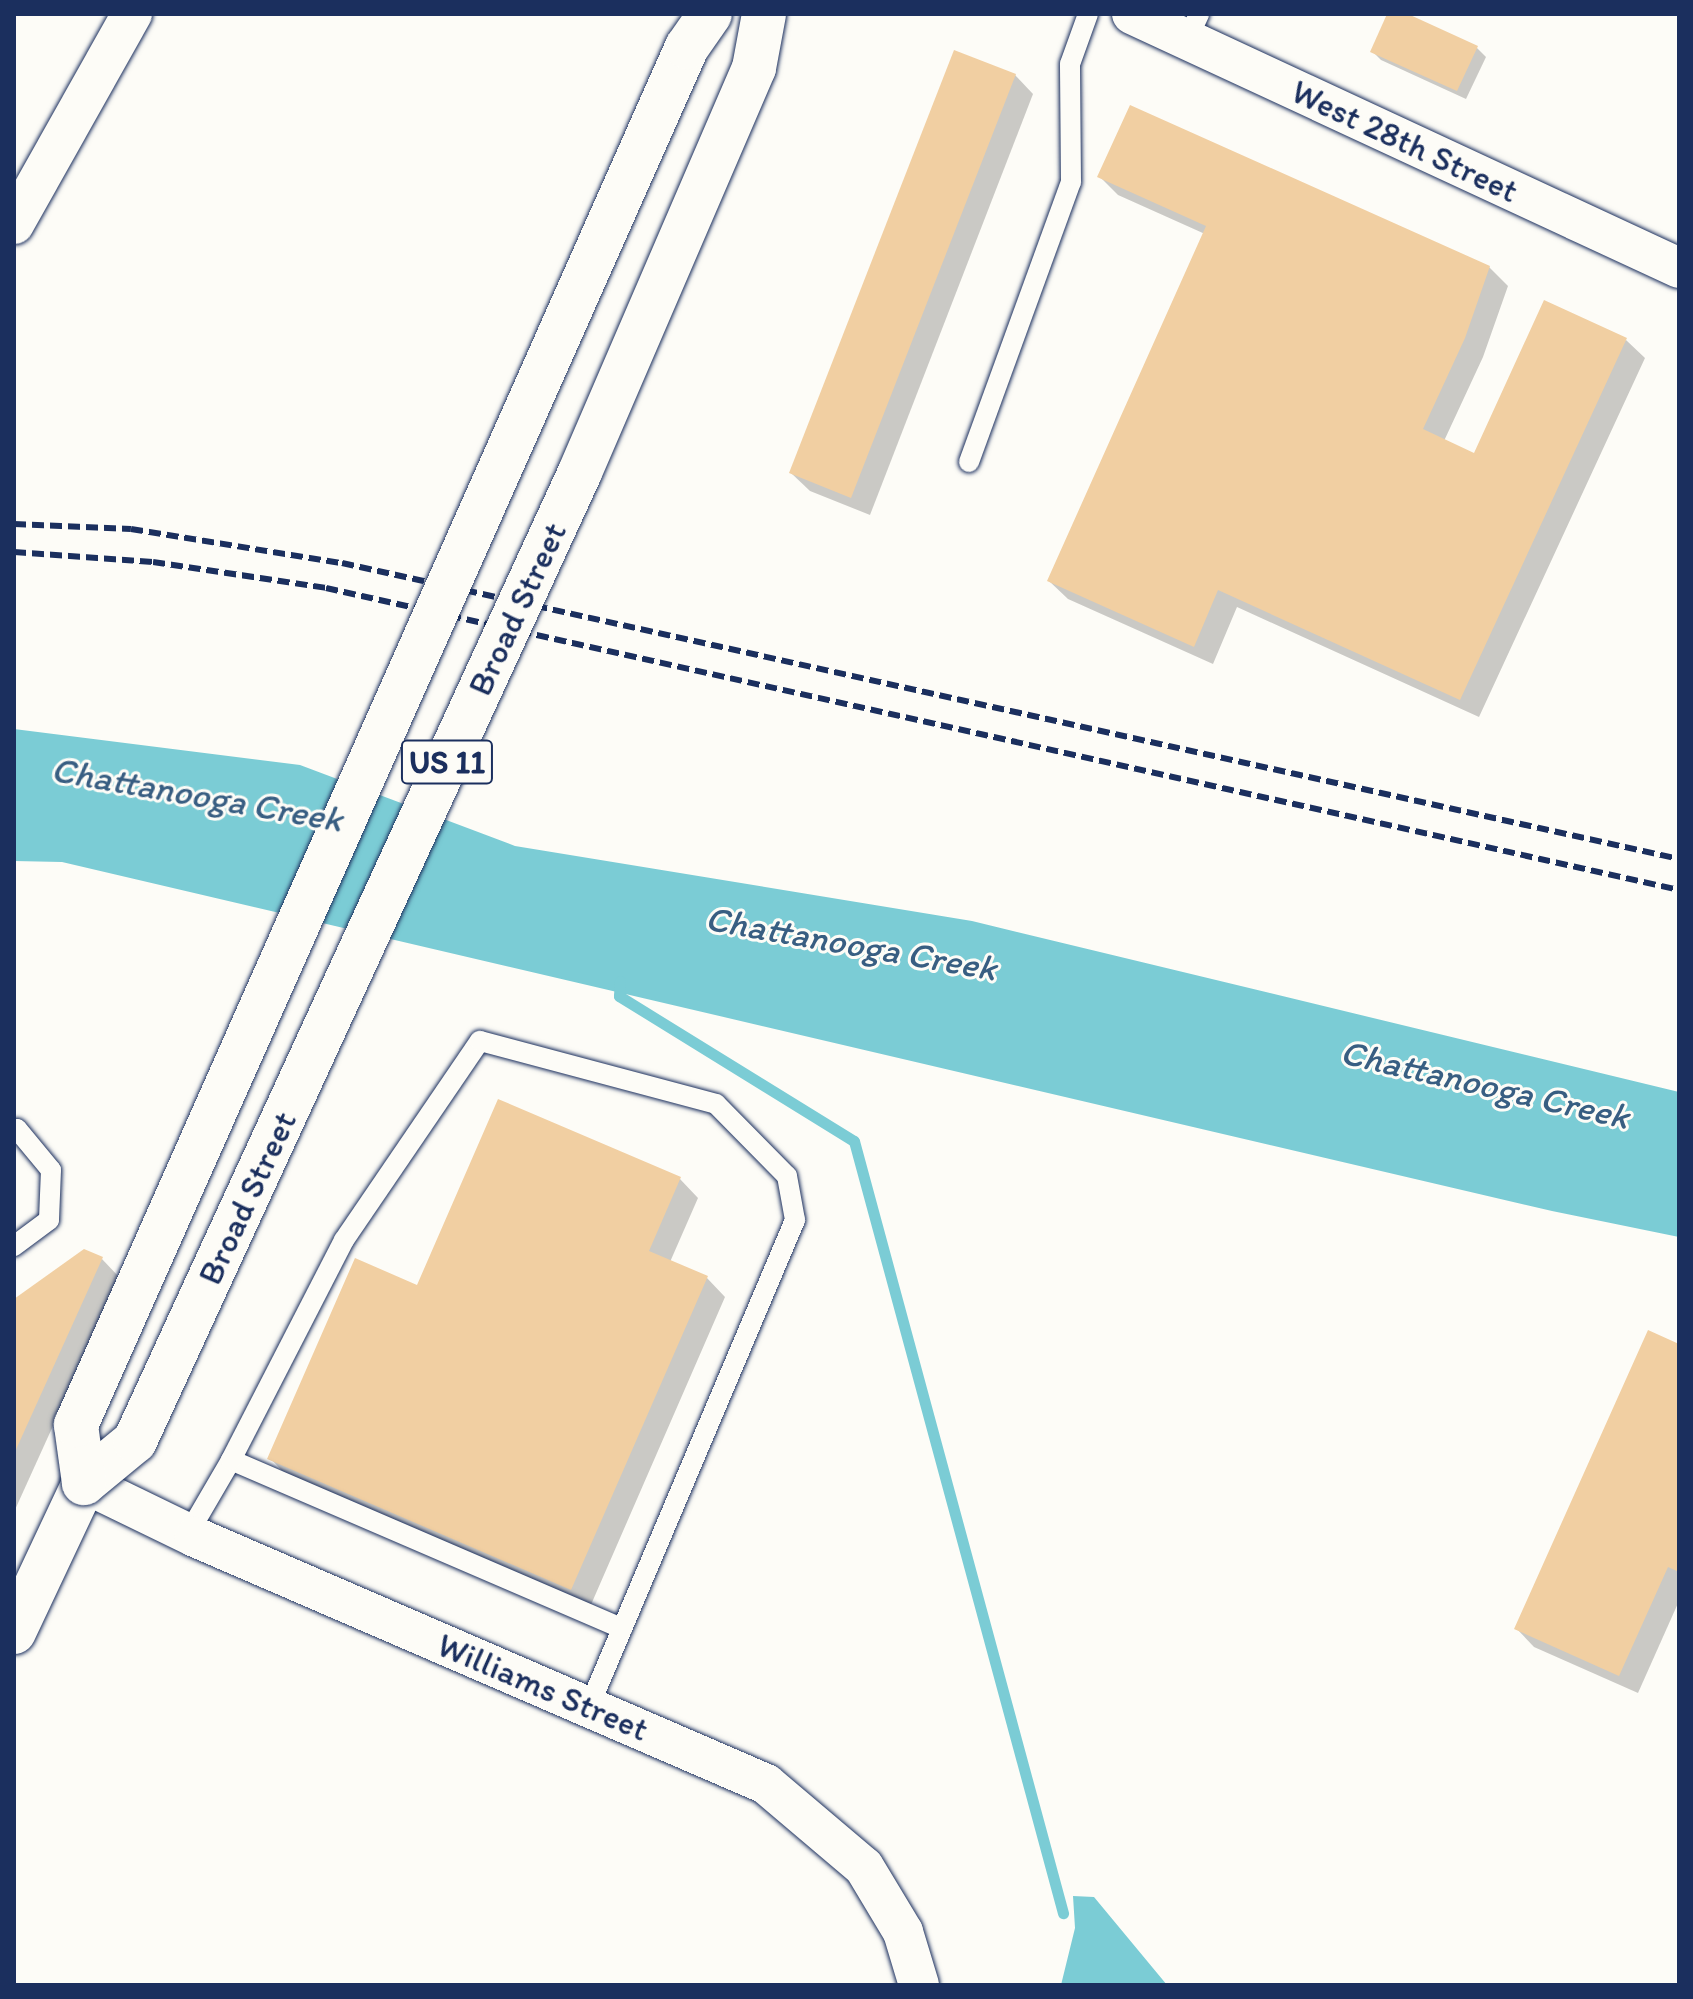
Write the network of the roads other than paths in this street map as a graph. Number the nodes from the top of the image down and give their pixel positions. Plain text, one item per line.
1 (132, 14) edge
2 (710, 14) edge
3 (764, 14) edge
4 (1088, 14) edge
5 (1132, 14) edge
6 (1193, 27) edge
7 (14, 224) edge
8 (1679, 268) edge
9 (969, 462) dead end
10 (14, 1130) edge
11 (14, 1246) edge
12 (231, 1460) junction
13 (84, 1483) junction
14 (188, 1534) junction
15 (622, 1628) junction
16 (14, 1632) edge
17 (589, 1707) junction
18 (919, 1985) edge

1 - 7 street
2 - 13 main road, Broad Street / US 11, bridge
3 - 13 main road, Broad Street / US 11, bridge
4 - 9 lane
5 - 6 street, West 28th Street
6 - 8 street, West 28th Street
10 - 11 lane
12 - 14 lane
12 - 15 lane
12 - 15 lane
13 - 14 street, Williams Street
13 - 16 main road, Broad Street / US 11
14 - 17 street, Williams Street
15 - 17 lane
17 - 18 street, Williams Street

